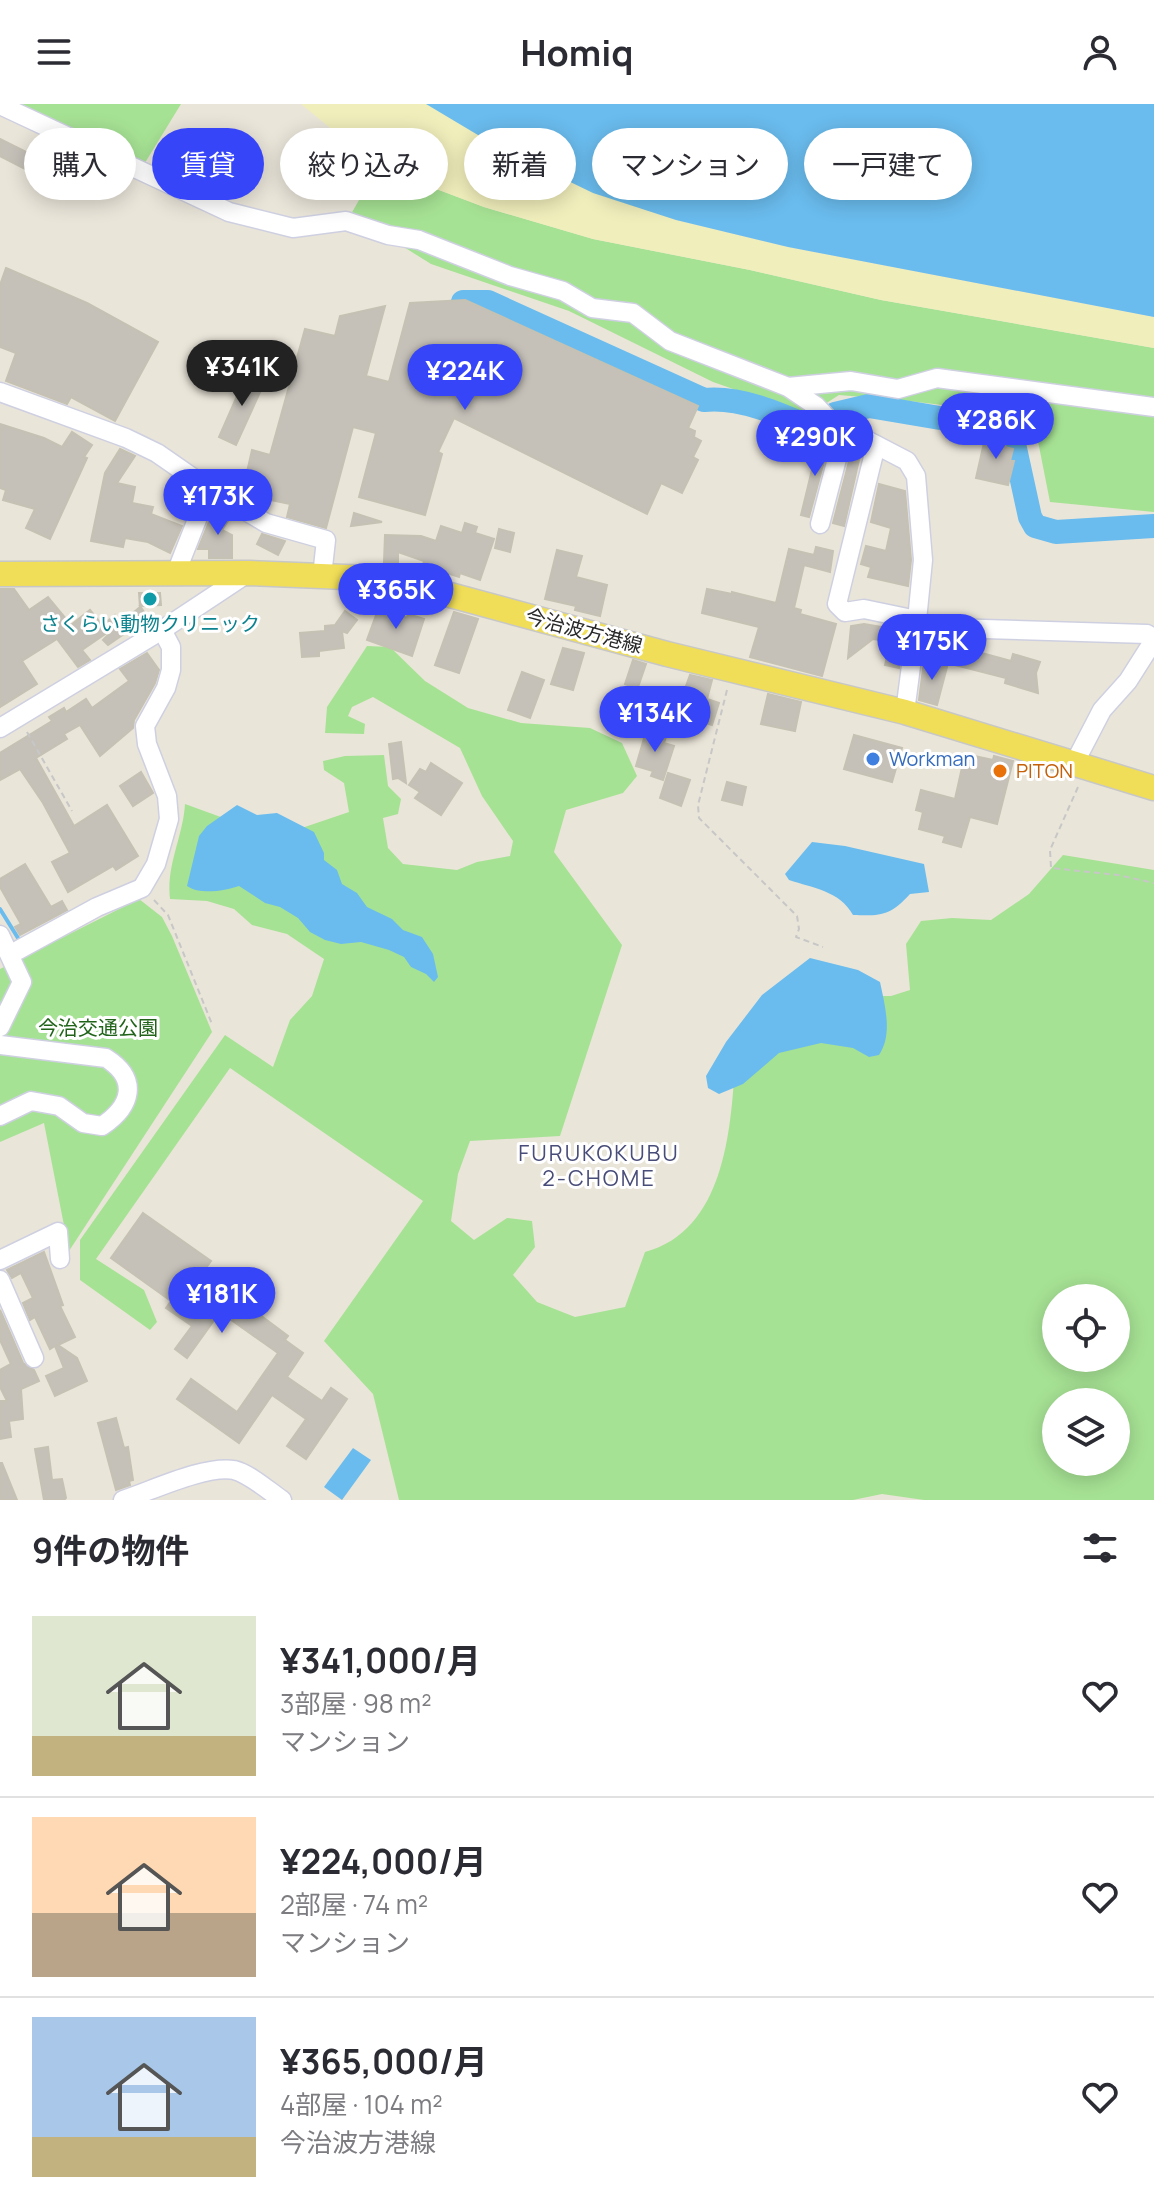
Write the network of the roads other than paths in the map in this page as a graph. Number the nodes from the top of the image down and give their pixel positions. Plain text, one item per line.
1 (0, 105) edge
2 (788, 387) junction
3 (0, 392) edge
4 (1154, 407) edge
5 (845, 428) junction
6 (876, 445) junction
7 (209, 489) junction
8 (820, 524) dead end
9 (176, 573) junction
10 (248, 573) junction
11 (0, 574) edge
12 (322, 576) junction
13 (917, 623) junction
14 (162, 630) junction
15 (1154, 639) edge
16 (905, 712) junction
17 (0, 728) edge
18 (1080, 766) junction
19 (1154, 788) edge
20 (0, 935) edge
21 (11, 954) junction
22 (0, 1027) edge
23 (9, 1047) edge
24 (0, 1057) edge
25 (0, 1116) edge
26 (60, 1259) dead end
27 (0, 1260) edge
28 (0, 1280) edge
29 (34, 1358) dead end
30 (258, 1483) junction
31 (123, 1500) edge
32 (246, 1500) edge
33 (282, 1500) edge

1 - 2 street
2 - 4 street
2 - 5 street
3 - 7 street
5 - 6 street
5 - 8 street
6 - 13 street
6 - 13 street
7 - 9 street
7 - 12 street
9 - 10 main road, 今治波方港線
9 - 11 main road, 今治波方港線
10 - 12 main road, 今治波方港線
10 - 14 street
12 - 16 main road, 今治波方港線
13 - 15 street
13 - 16 street
14 - 17 street
14 - 21 street
15 - 18 street
16 - 18 main road, 今治波方港線
18 - 19 main road, 今治波方港線
20 - 21 street
21 - 22 street
23 - 24 street
23 - 25 street
26 - 27 street
28 - 29 street
30 - 31 street
30 - 32 street
30 - 33 street

